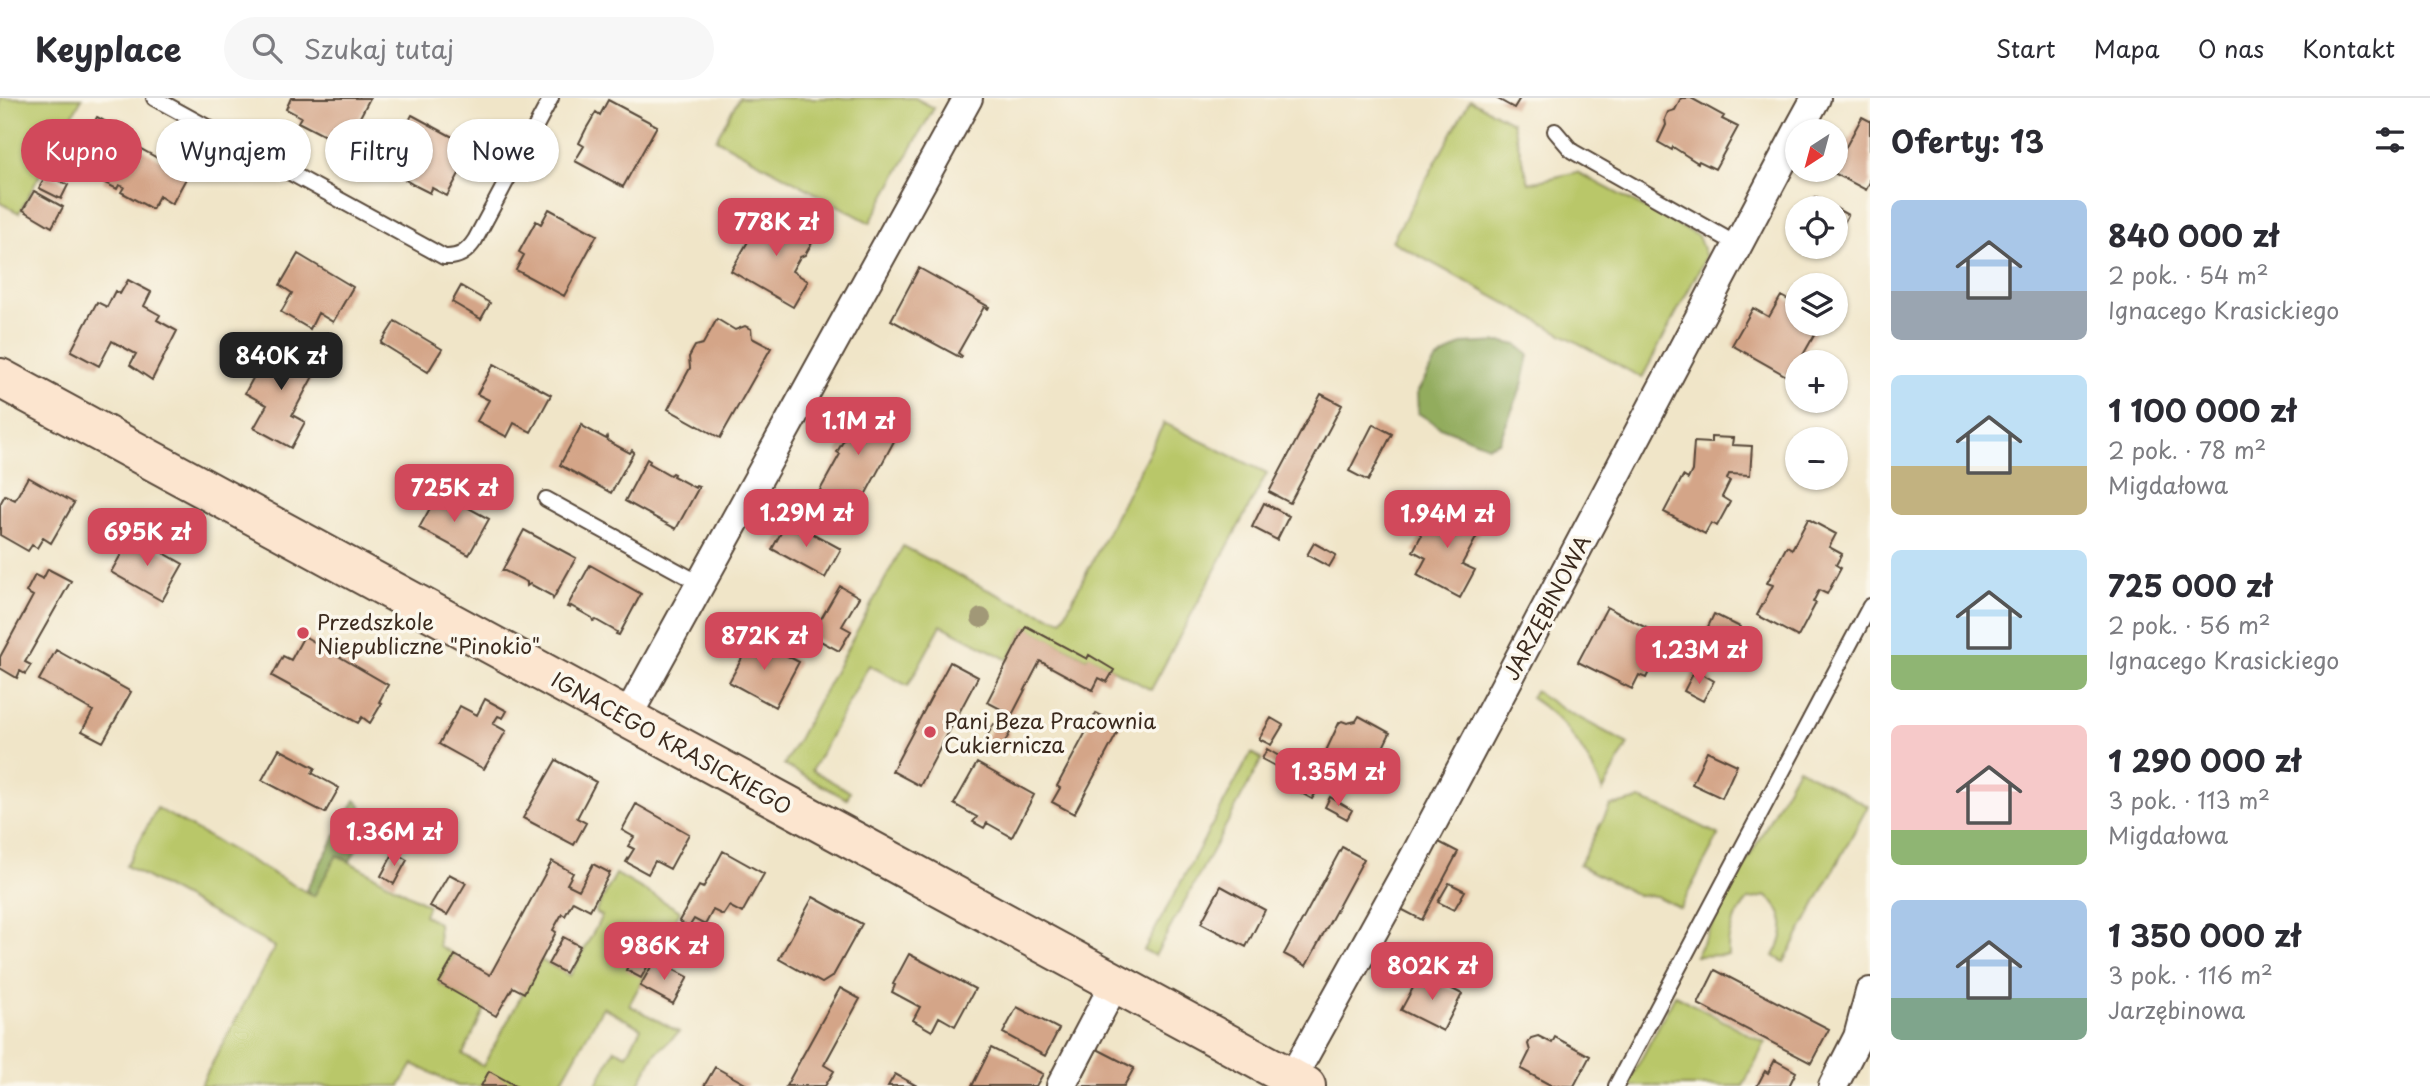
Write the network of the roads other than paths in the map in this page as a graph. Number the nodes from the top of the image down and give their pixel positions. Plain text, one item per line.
1 (154, 98) edge
2 (551, 98) edge
3 (968, 98) edge
4 (1816, 98) edge
5 (1805, 119) edge
6 (1555, 131) dead end
7 (1785, 156) edge
8 (1738, 244) junction
9 (0, 378) edge
10 (546, 499) dead end
11 (701, 584) junction
12 (1870, 606) edge
13 (627, 717) junction
14 (1115, 983) junction
15 (1870, 992) edge
16 (1299, 1082) edge
17 (1061, 1086) edge
18 (1616, 1086) edge
19 (1833, 1086) edge

1 - 2 lane
3 - 11 street
4 - 5 street, JARZĘBINOWA
6 - 8 lane
7 - 8 street, JARZĘBINOWA
8 - 16 street, JARZĘBINOWA
9 - 13 street, IGNACEGO KRASICKIEGO
10 - 11 lane
11 - 13 street
12 - 18 lane
13 - 14 street, IGNACEGO KRASICKIEGO
14 - 16 street, IGNACEGO KRASICKIEGO
14 - 17 street
15 - 19 street

